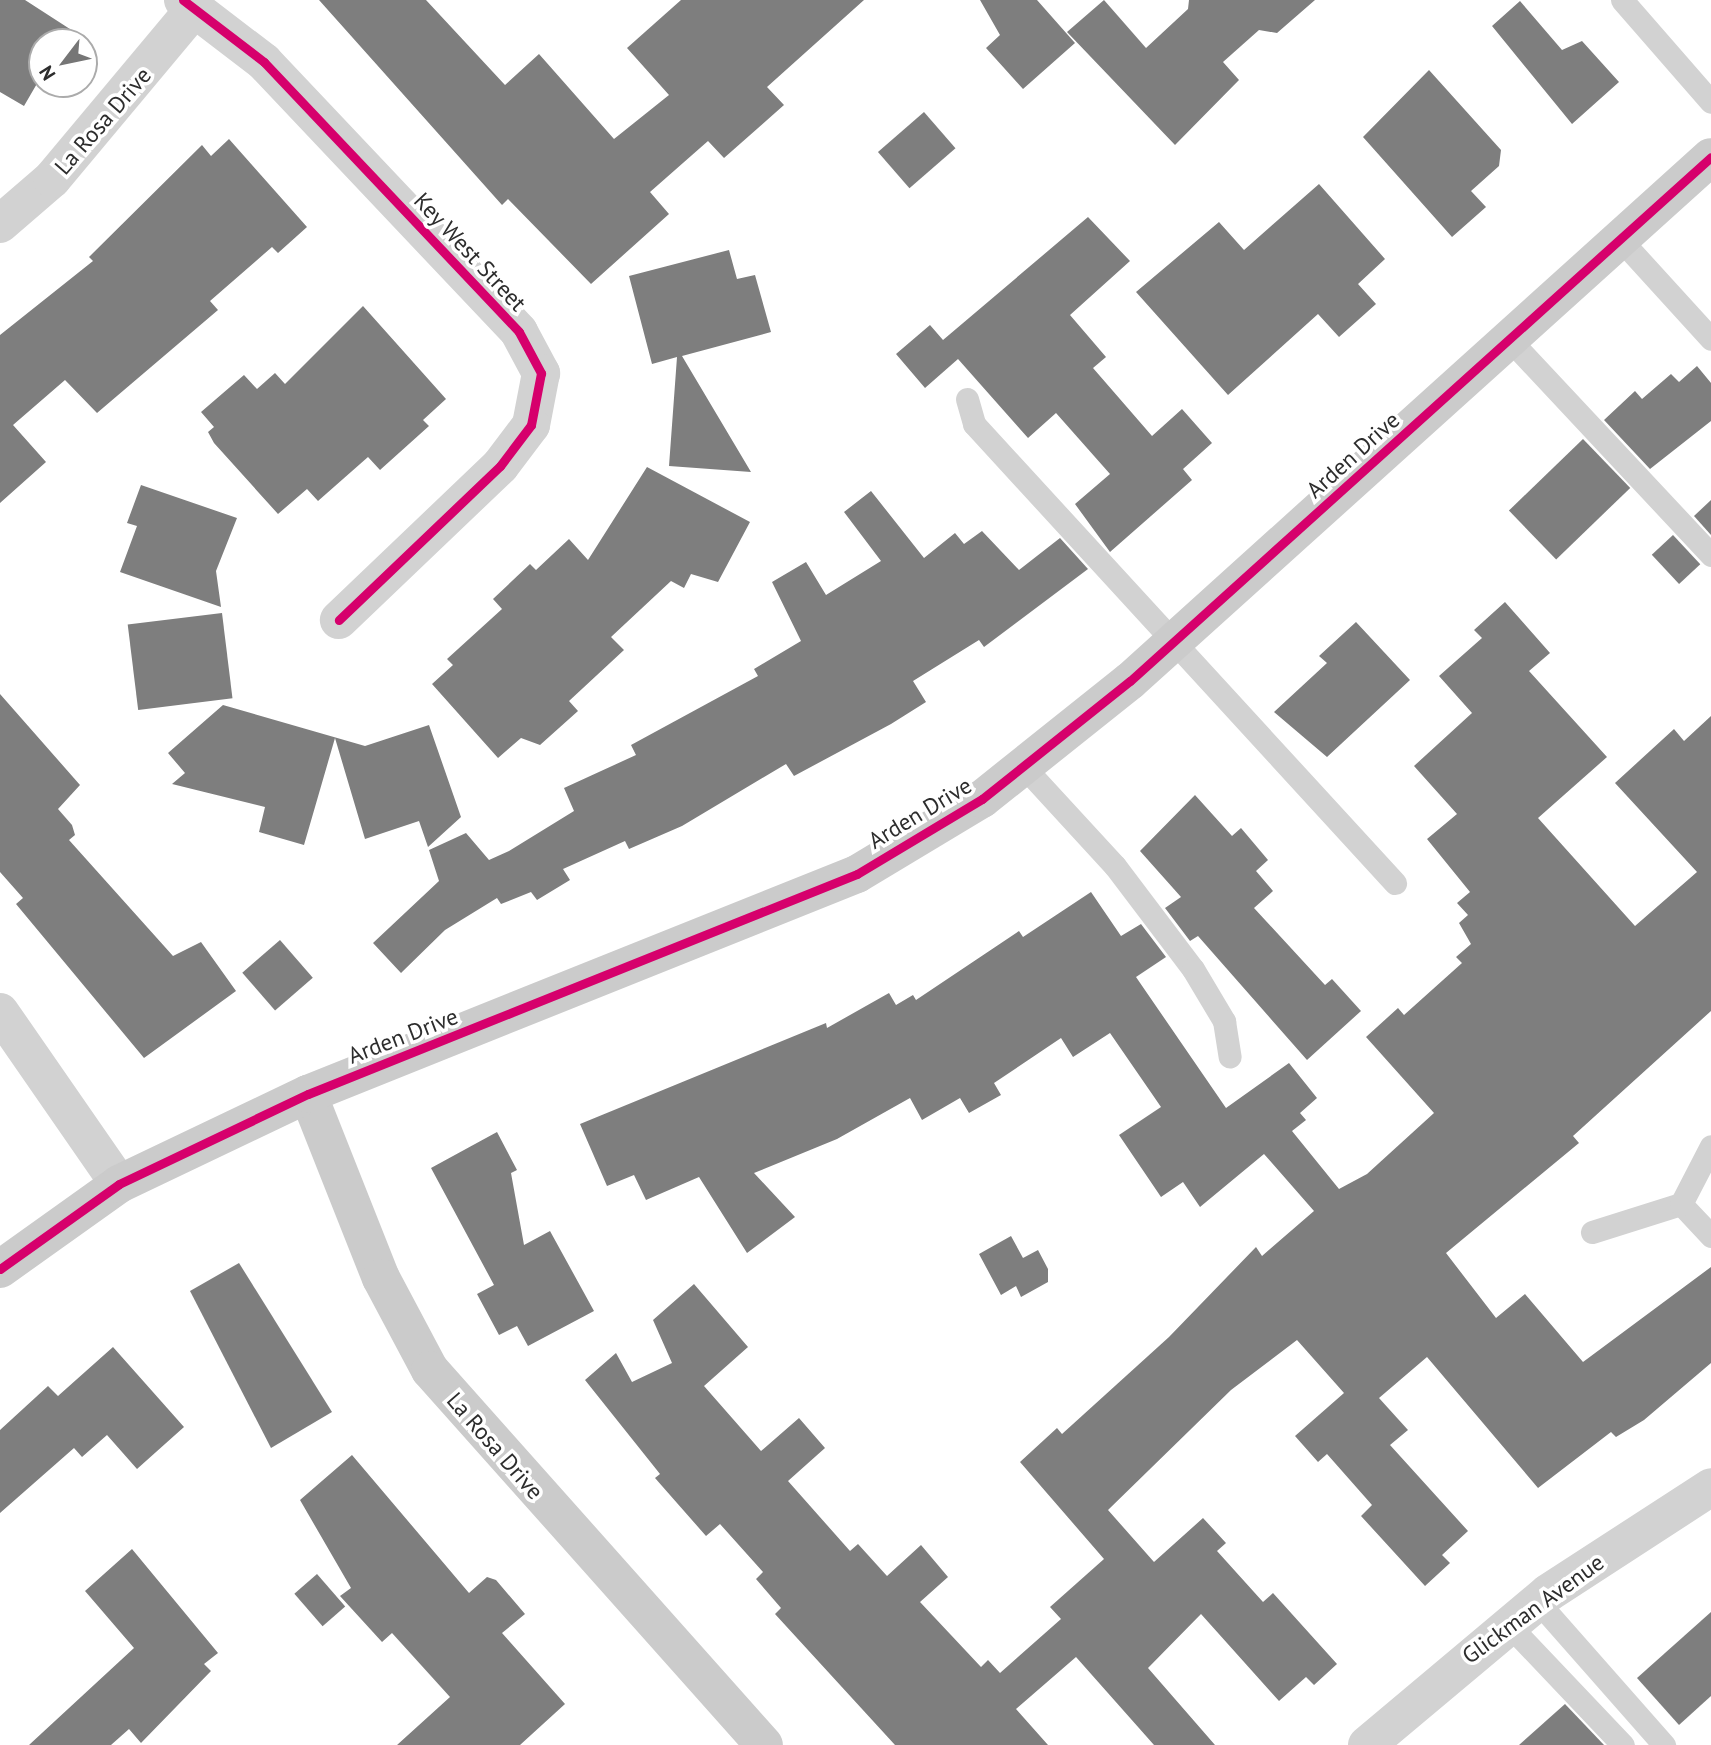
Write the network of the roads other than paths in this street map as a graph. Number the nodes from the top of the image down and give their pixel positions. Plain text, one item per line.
1 (1622, 0) edge
2 (189, 4) edge
3 (1711, 102) edge
4 (1711, 157) edge
5 (0, 224) edge
6 (1620, 239) junction
7 (1509, 339) junction
8 (1711, 339) edge
9 (967, 399) dead end
10 (1711, 555) edge
11 (339, 620) dead end
12 (1174, 642) junction
13 (1023, 766) junction
14 (1395, 883) dead end
15 (0, 1012) edge
16 (1230, 1057) dead end
17 (308, 1094) junction
18 (1711, 1146) edge
19 (119, 1184) junction
20 (1681, 1204) junction
21 (1592, 1231) dead end
22 (1711, 1236) edge
23 (0, 1269) edge
24 (1711, 1487) edge
25 (1538, 1602) junction
26 (1508, 1625) junction
27 (764, 1745) edge
28 (1367, 1745) edge
29 (1623, 1745) edge
30 (1664, 1745) edge

1 - 3 lane
2 - 5 street, La Rosa Drive
2 - 11 street, Key West Street
4 - 6 street, Arden Drive
6 - 7 street, Arden Drive
6 - 8 lane
7 - 10 lane
7 - 12 street, Arden Drive
9 - 12 lane
12 - 13 street, Arden Drive
12 - 14 lane
13 - 16 lane
13 - 17 street, Arden Drive
15 - 19 street
17 - 19 street, Arden Drive
17 - 27 street, La Rosa Drive
18 - 20 lane
19 - 23 street, Arden Drive
20 - 21 lane
20 - 22 lane
24 - 25 street, Glickman Avenue
25 - 26 street, Glickman Avenue
25 - 30 lane
26 - 28 street, Glickman Avenue
26 - 29 lane

